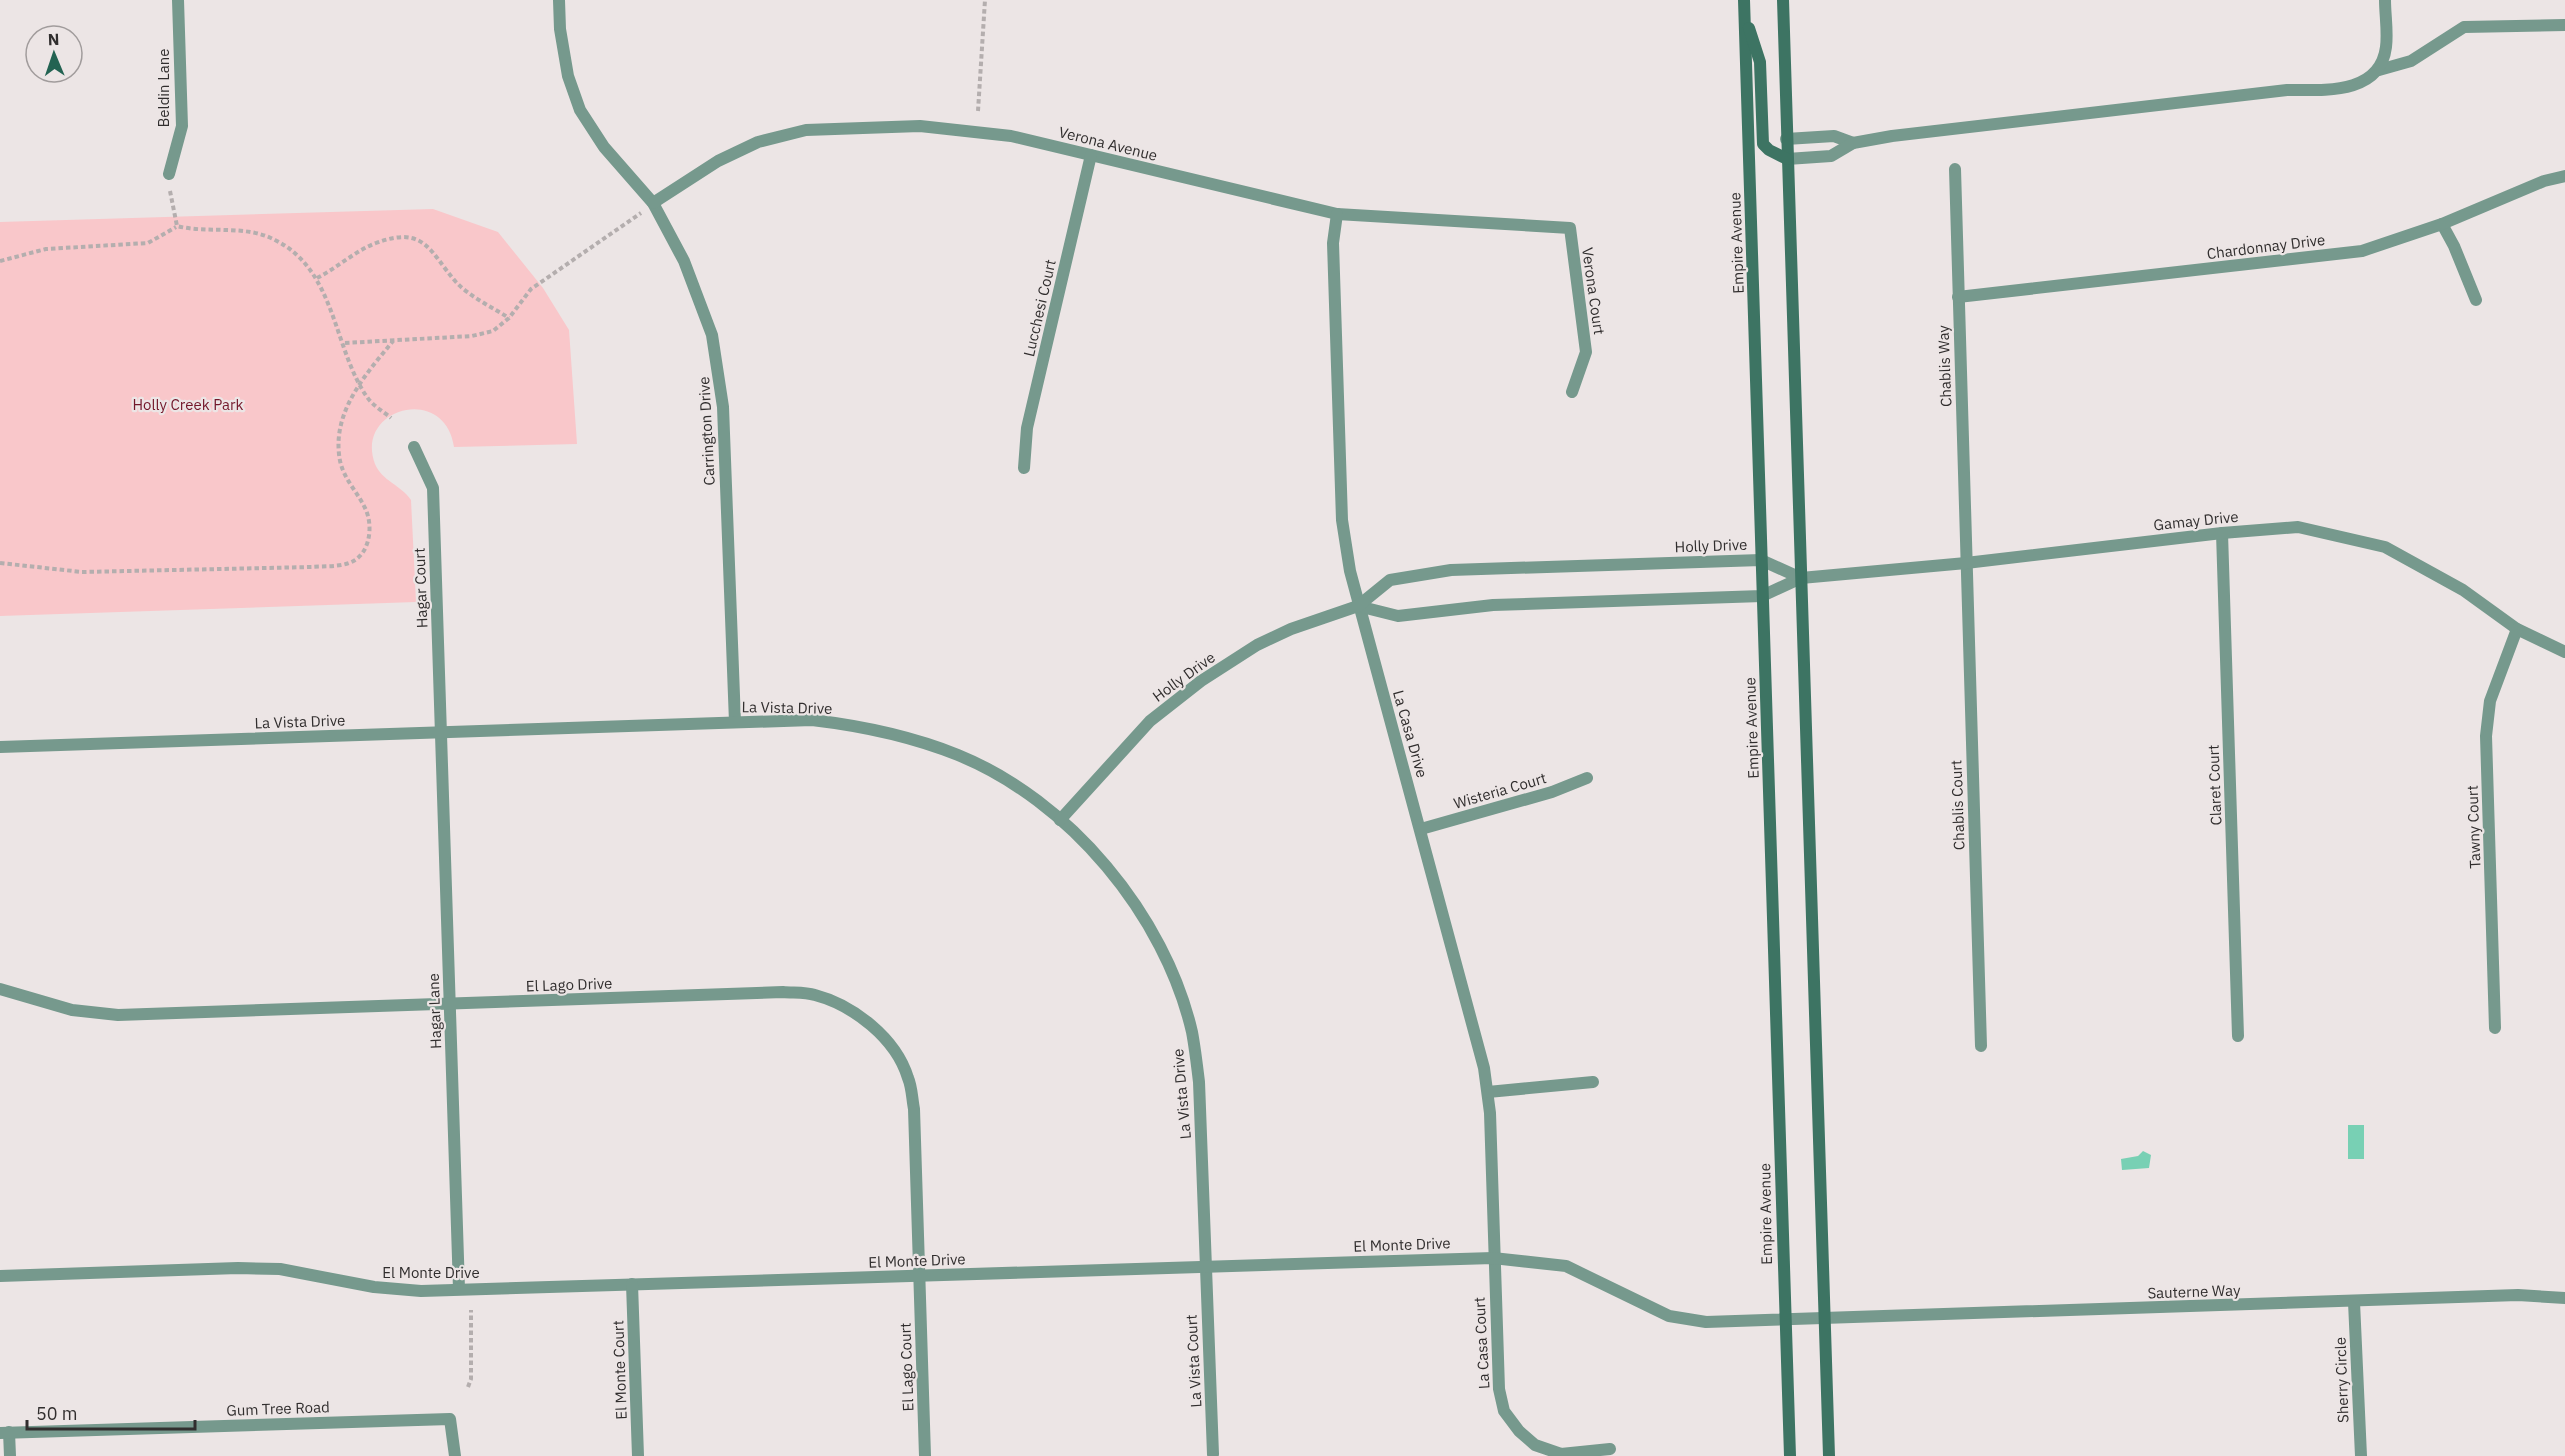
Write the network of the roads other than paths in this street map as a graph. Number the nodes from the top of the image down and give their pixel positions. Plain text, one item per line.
1 (178, 0) edge
2 (559, 0) edge
3 (1783, 0) edge
4 (2385, 0) edge
5 (1744, 6) edge
6 (2565, 25) edge
7 (2379, 70) junction
8 (1786, 139) junction
9 (1853, 143) junction
10 (1091, 155) junction
11 (1787, 159) junction
12 (1954, 169) dead end
13 (169, 174) road end
14 (2565, 176) edge
15 (653, 203) junction
16 (1337, 214) junction
17 (2442, 224) junction
18 (1570, 228) joint
19 (1958, 297) junction
20 (2476, 300) dead end
21 (1572, 392) dead end
22 (414, 447) dead end
23 (1024, 468) dead end
24 (2222, 533) junction
25 (1761, 560) junction
26 (1966, 563) junction
27 (1801, 578) junction
28 (1762, 596) junction
29 (1358, 606) junction
30 (2517, 629) junction
31 (2565, 652) edge
32 (735, 722) junction
33 (441, 732) junction
34 (0, 747) edge
35 (1587, 778) dead end
36 (1060, 820) junction
37 (1420, 829) junction
38 (0, 989) edge
39 (450, 1003) junction
40 (2495, 1028) dead end
41 (2238, 1036) dead end
42 (1980, 1046) dead end
43 (1593, 1082) dead end
44 (1488, 1092) junction
45 (1493, 1258) junction
46 (1206, 1267) junction
47 (0, 1276) edge
48 (919, 1276) junction
49 (632, 1284) junction
50 (459, 1289) junction
51 (2565, 1298) edge
52 (2354, 1302) junction
53 (1824, 1320) junction
54 (1784, 1321) junction
55 (5, 1432) edge
56 (1610, 1449) dead end
57 (1213, 1454) dead end
58 (10, 1456) edge
59 (455, 1456) edge
60 (638, 1456) edge
61 (925, 1456) edge
62 (1790, 1456) edge
63 (1829, 1456) edge
64 (2361, 1456) edge

1 - 13 street, Beldin Lane
2 - 15 street, Carrington Drive
3 - 8 main road
4 - 7 street
5 - 11 main road
5 - 25 main road, Empire Avenue
6 - 7 street
7 - 9 street
8 - 9 street
8 - 11 main road
9 - 11 street
10 - 15 street, Verona Avenue
10 - 16 street, Verona Avenue
10 - 23 street, Lucchesi Court
11 - 27 main road
12 - 19 street, Chablis Way
14 - 17 street, Chardonnay Drive
15 - 32 street, Carrington Drive
16 - 18 street, Verona Avenue
16 - 29 street, La Casa Drive
17 - 19 street, Chardonnay Drive
17 - 20 street
18 - 21 street, Verona Court
19 - 26 street, Chablis Way
22 - 33 street, Hagar Court
24 - 26 street, Gamay Drive
24 - 30 street, Gamay Drive
24 - 41 street, Claret Court
25 - 27 street, Holly Drive
25 - 28 main road, Empire Avenue
25 - 29 street, Holly Drive
26 - 27 street, Gamay Drive
26 - 42 street, Chablis Court
27 - 28 street
27 - 53 main road
28 - 29 street
28 - 54 main road, Empire Avenue
29 - 36 street, Holly Drive
29 - 37 street, La Casa Drive
30 - 31 street, Gamay Drive
30 - 40 street, Tawny Court
32 - 33 street, La Vista Drive
32 - 36 street, La Vista Drive
33 - 34 street, La Vista Drive
33 - 39 street, Hagar Lane
35 - 37 street, Wisteria Court
36 - 46 street, La Vista Drive
37 - 44 street, La Casa Drive
38 - 39 street, El Lago Drive
39 - 48 street, El Lago Drive
39 - 50 street, Hagar Lane
43 - 44 street
44 - 45 street, La Casa Drive
45 - 46 street, El Monte Drive
45 - 54 street, El Monte Drive
45 - 56 street, La Casa Court
46 - 48 street, El Monte Drive
46 - 57 street, La Vista Court
47 - 50 street, El Monte Drive
48 - 49 street, El Monte Drive
48 - 61 street, El Lago Court
49 - 50 street, El Monte Drive
49 - 60 street, El Monte Court
51 - 52 street, Sauterne Way
52 - 53 street, Sauterne Way
52 - 64 street, Sherry Circle
53 - 54 street, El Monte Drive
53 - 63 main road
54 - 62 main road, Empire Avenue
55 - 58 street
55 - 59 street, Gum Tree Road

